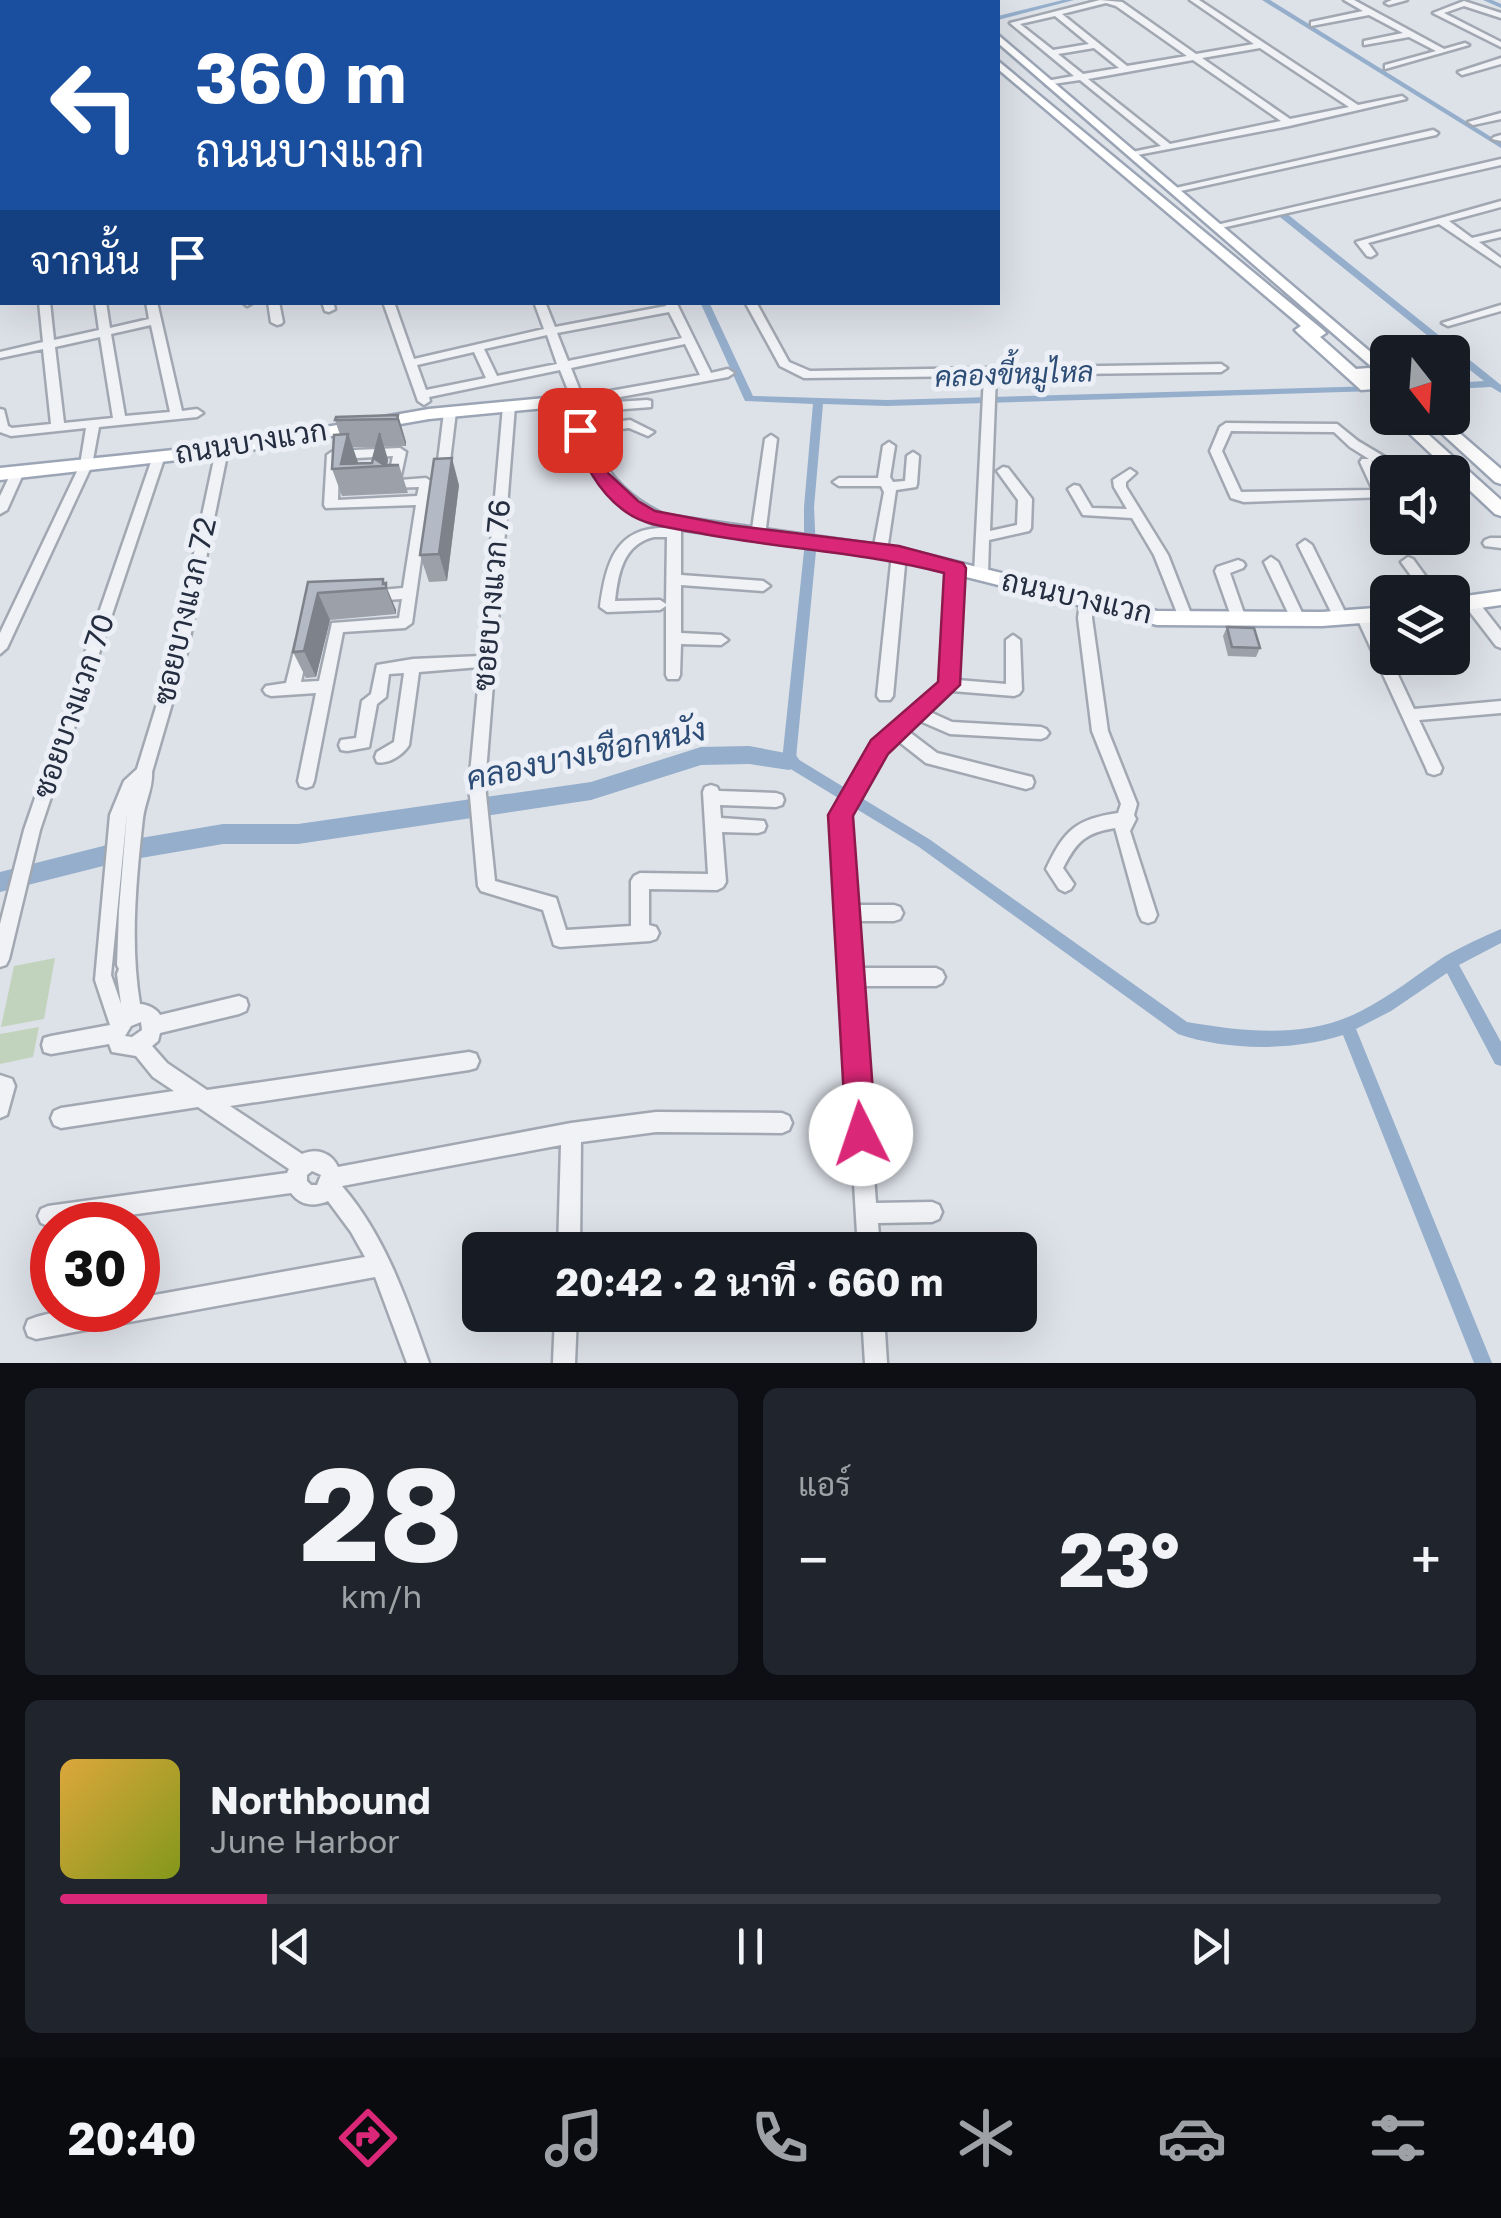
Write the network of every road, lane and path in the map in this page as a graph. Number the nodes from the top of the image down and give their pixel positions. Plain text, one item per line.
1 (1108, 0) edge
2 (1194, 0) edge
3 (1348, 0) edge
4 (1403, 0) edge
5 (1437, 0) edge
6 (1390, 3) dead end
7 (1452, 6) junction
8 (1055, 12) junction
9 (1370, 12) junction
10 (1501, 16) edge
11 (1314, 24) dead end
12 (1410, 34) junction
13 (1000, 40) edge
14 (1367, 43) dead end
15 (1501, 44) edge
16 (1261, 45) junction
17 (1465, 45) dead end
18 (1096, 46) junction
19 (1442, 50) junction
20 (1052, 53) junction
21 (1195, 56) junction
22 (1501, 61) edge
23 (1475, 66) junction
24 (1388, 67) dead end
25 (1000, 68) edge
26 (1125, 69) junction
27 (1462, 72) dead end
28 (1082, 77) junction
29 (1501, 78) edge
30 (1049, 82) junction
31 (1402, 99) dead end
32 (1355, 107) junction
33 (1500, 117) edge
34 (1289, 122) junction
35 (1474, 122) dead end
36 (1433, 134) dead end
37 (1168, 147) junction
38 (1134, 154) junction
39 (1501, 162) edge
40 (1176, 190) junction
41 (1501, 204) edge
42 (1442, 220) junction
43 (1217, 226) junction
44 (1194, 231) junction
45 (1501, 234) edge
46 (1471, 241) junction
47 (1371, 254) dead end
48 (1501, 263) edge
49 (44, 305) edge
50 (101, 305) edge
51 (152, 305) edge
52 (274, 305) edge
53 (389, 305) edge
54 (540, 305) edge
55 (609, 305) edge
56 (671, 305) edge
57 (752, 305) edge
58 (1501, 308) edge
59 (615, 318) junction
60 (156, 321) junction
61 (277, 322) dead end
62 (1448, 323) dead end
63 (551, 330) junction
64 (106, 332) junction
65 (689, 340) junction
66 (50, 344) junction
67 (477, 347) junction
68 (1370, 350) edge
69 (0, 355) edge
70 (411, 364) junction
71 (564, 365) junction
72 (1222, 368) dead end
73 (1370, 369) edge
74 (1370, 370) edge
75 (728, 372) dead end
76 (707, 376) junction
77 (989, 379) junction
78 (493, 380) junction
79 (1370, 389) edge
80 (422, 395) junction
81 (647, 404) dead end
82 (509, 406) junction
83 (574, 406) junction
84 (450, 412) junction
85 (0, 413) edge
86 (197, 413) dead end
87 (429, 414) junction
88 (177, 415) junction
89 (120, 422) junction
90 (92, 424) junction
91 (58, 428) junction
92 (340, 428) junction
93 (580, 430) junction
94 (648, 432) dead end
95 (1418, 435) edge
96 (1432, 435) edge
97 (1453, 435) edge
98 (1468, 435) edge
99 (771, 439) dead end
100 (890, 446) dead end
101 (222, 450) junction
102 (338, 454) junction
103 (1374, 455) edge
104 (1439, 455) edge
105 (159, 456) junction
106 (913, 456) dead end
107 (1366, 462) dead end
108 (1501, 464) edge
109 (86, 465) junction
110 (1370, 467) edge
111 (443, 470) edge
112 (1003, 471) dead end
113 (9, 473) edge
114 (1130, 473) dead end
115 (1501, 478) edge
116 (839, 482) dead end
117 (1470, 484) edge
118 (888, 485) junction
119 (1074, 490) dead end
120 (1370, 495) edge
121 (1501, 498) edge
122 (422, 500) junction
123 (0, 510) edge
124 (1501, 510) edge
125 (1138, 514) junction
126 (673, 528) junction
127 (758, 536) junction
128 (983, 537) junction
129 (1305, 545) dead end
130 (889, 552) junction
131 (1271, 562) dead end
132 (1408, 562) dead end
133 (1238, 566) dead end
134 (955, 568) junction
135 (980, 574) junction
136 (1418, 575) edge
137 (672, 579) junction
138 (763, 586) dead end
139 (410, 593) junction
140 (351, 598) edge
141 (1501, 598) edge
142 (1088, 603) junction
143 (1470, 603) edge
144 (660, 605) dead end
145 (1470, 612) edge
146 (1370, 617) edge
147 (308, 618) edge
148 (1341, 618) junction
149 (1364, 618) junction
150 (1186, 619) junction
151 (1239, 619) junction
152 (1298, 619) junction
153 (672, 638) junction
154 (722, 640) dead end
155 (1013, 640) dead end
156 (1501, 642) edge
157 (0, 648) edge
158 (486, 662) junction
159 (413, 665) junction
160 (673, 674) dead end
161 (949, 685) junction
162 (325, 688) junction
163 (885, 696) dead end
164 (1501, 707) edge
165 (920, 714) junction
166 (1410, 716) junction
167 (899, 733) junction
168 (1041, 733) dead end
169 (347, 745) dead end
170 (383, 757) dead end
171 (1434, 768) dead end
172 (306, 782) dead end
173 (1026, 782) dead end
174 (776, 800) dead end
175 (1128, 819) junction
176 (713, 825) junction
177 (758, 826) dead end
178 (1065, 884) dead end
179 (846, 913) junction
180 (894, 913) dead end
181 (1148, 915) dead end
182 (115, 928) junction
183 (0, 959) edge
184 (851, 977) junction
185 (936, 977) dead end
186 (239, 1005) dead end
187 (122, 1024) junction
188 (154, 1026) junction
189 (139, 1045) junction
190 (52, 1046) dead end
191 (470, 1061) dead end
192 (0, 1085) edge
193 (203, 1098) junction
194 (0, 1108) edge
195 (61, 1118) dead end
196 (782, 1123) dead end
197 (571, 1133) junction
198 (300, 1174) junction
199 (330, 1182) junction
200 (132, 1202) edge
201 (866, 1212) junction
202 (932, 1212) dead end
203 (570, 1232) edge
204 (868, 1232) edge
205 (381, 1265) junction
206 (160, 1305) edge
207 (565, 1332) edge
208 (874, 1332) edge
209 (418, 1363) edge
210 (564, 1363) edge
211 (876, 1363) edge

1 - 8 street
1 - 21 street
2 - 16 street
3 - 9 street
4 - 6 street
5 - 7 street
7 - 10 street
7 - 15 street
8 - 18 street
8 - 20 street
9 - 11 street
9 - 12 street
12 - 14 street
12 - 19 street
13 - 30 main road
16 - 21 street
16 - 32 street
17 - 19 street
18 - 20 street
18 - 26 street
19 - 24 street
20 - 28 street
21 - 26 street
21 - 34 street
22 - 23 street
23 - 27 street
23 - 29 street
25 - 44 main road
26 - 28 street
28 - 30 street
28 - 37 street
30 - 38 main road
31 - 32 street
32 - 34 street
33 - 35 street
34 - 37 street
36 - 40 street
37 - 38 street
38 - 40 main road
39 - 43 street
40 - 43 main road
41 - 42 street
42 - 46 street
42 - 47 street
43 - 68 main road
43 - 73 main road
44 - 74 main road
44 - 79 main road
45 - 46 street
46 - 48 street
49 - 66 street
50 - 64 street
51 - 60 street
52 - 61 street
53 - 70 street
54 - 63 street
55 - 59 street
56 - 59 street
56 - 65 street
57 - 77 street
58 - 62 street
59 - 63 street
60 - 64 street
60 - 88 street
63 - 67 street
63 - 71 street
64 - 66 street
64 - 89 street
65 - 71 street
65 - 76 street
66 - 69 street
66 - 91 street
67 - 70 street
67 - 78 street
70 - 80 street
71 - 78 street
71 - 83 street
72 - 77 street
75 - 76 street
76 - 83 street
77 - 128 street
78 - 80 street
80 - 87 street
81 - 83 street
82 - 83 main road, ถนนบางแวก
82 - 84 main road, ถนนบางแวก
82 - 158 street, ซอยบางแวก 76
83 - 93 main road, ถนนบางแวก
84 - 87 main road, ถนนบางแวก
84 - 111 street
85 - 91 street
86 - 88 street
87 - 92 main road, ถนนบางแวก
88 - 89 street
89 - 90 street
90 - 91 street
90 - 109 street
92 - 101 main road, ถนนบางแวก
92 - 102 street
93 - 94 street
93 - 126 main road, ถนนบางแวก
95 - 104 main road
96 - 121 main road
97 - 115 main road
98 - 108 main road
99 - 127 street
100 - 118 street
101 - 105 main road, ถนนบางแวก
101 - 182 street, ซอยบางแวก 72
102 - 122 street
102 - 122 street
103 - 120 street
105 - 109 main road, ถนนบางแวก
105 - 183 street, ซอยบางแวก 70
106 - 118 street
107 - 110 street
109 - 113 main road, ถนนบางแวก
109 - 157 street
112 - 128 street
113 - 123 street
114 - 125 street
116 - 118 street
117 - 124 main road
118 - 130 street
119 - 125 street
122 - 139 street
125 - 150 street
126 - 127 main road, ถนนบางแวก
126 - 137 street
126 - 144 street
127 - 130 main road, ถนนบางแวก
128 - 135 street
129 - 148 street
130 - 134 main road, ถนนบางแวก
130 - 163 street
131 - 152 street
132 - 136 street
133 - 151 street
134 - 135 main road, ถนนบางแวก
134 - 161 street
135 - 142 main road, ถนนบางแวก
137 - 138 street
137 - 153 street
139 - 140 street
139 - 162 street
141 - 143 main road
142 - 150 main road, ถนนบางแวก
142 - 175 street
145 - 156 street
146 - 149 main road, ถนนบางแวก
147 - 162 street
148 - 149 main road, ถนนบางแวก
148 - 152 main road, ถนนบางแวก
149 - 166 street
150 - 151 main road, ถนนบางแวก
151 - 152 main road, ถนนบางแวก
153 - 154 street
153 - 160 street
155 - 161 street
158 - 159 street
158 - 176 street, ซอยบางแวก 76
159 - 169 street
159 - 170 street
161 - 165 street
162 - 172 street
164 - 166 street
165 - 167 street
165 - 168 street
166 - 171 street
167 - 173 street
167 - 179 street
174 - 176 street
175 - 178 street
175 - 181 street
176 - 177 street
179 - 180 street
179 - 184 street
182 - 187 street
182 - 187 street
184 - 185 street
184 - 201 street
186 - 188 street
187 - 188 street
187 - 189 street
187 - 190 street
188 - 189 street
189 - 193 street
191 - 193 street
192 - 194 street
193 - 195 street
193 - 198 street
196 - 197 street
197 - 199 street
197 - 203 street
198 - 199 street
198 - 200 street
199 - 205 street
201 - 202 street
201 - 204 street
205 - 206 street
205 - 209 street
207 - 210 street
208 - 211 street

